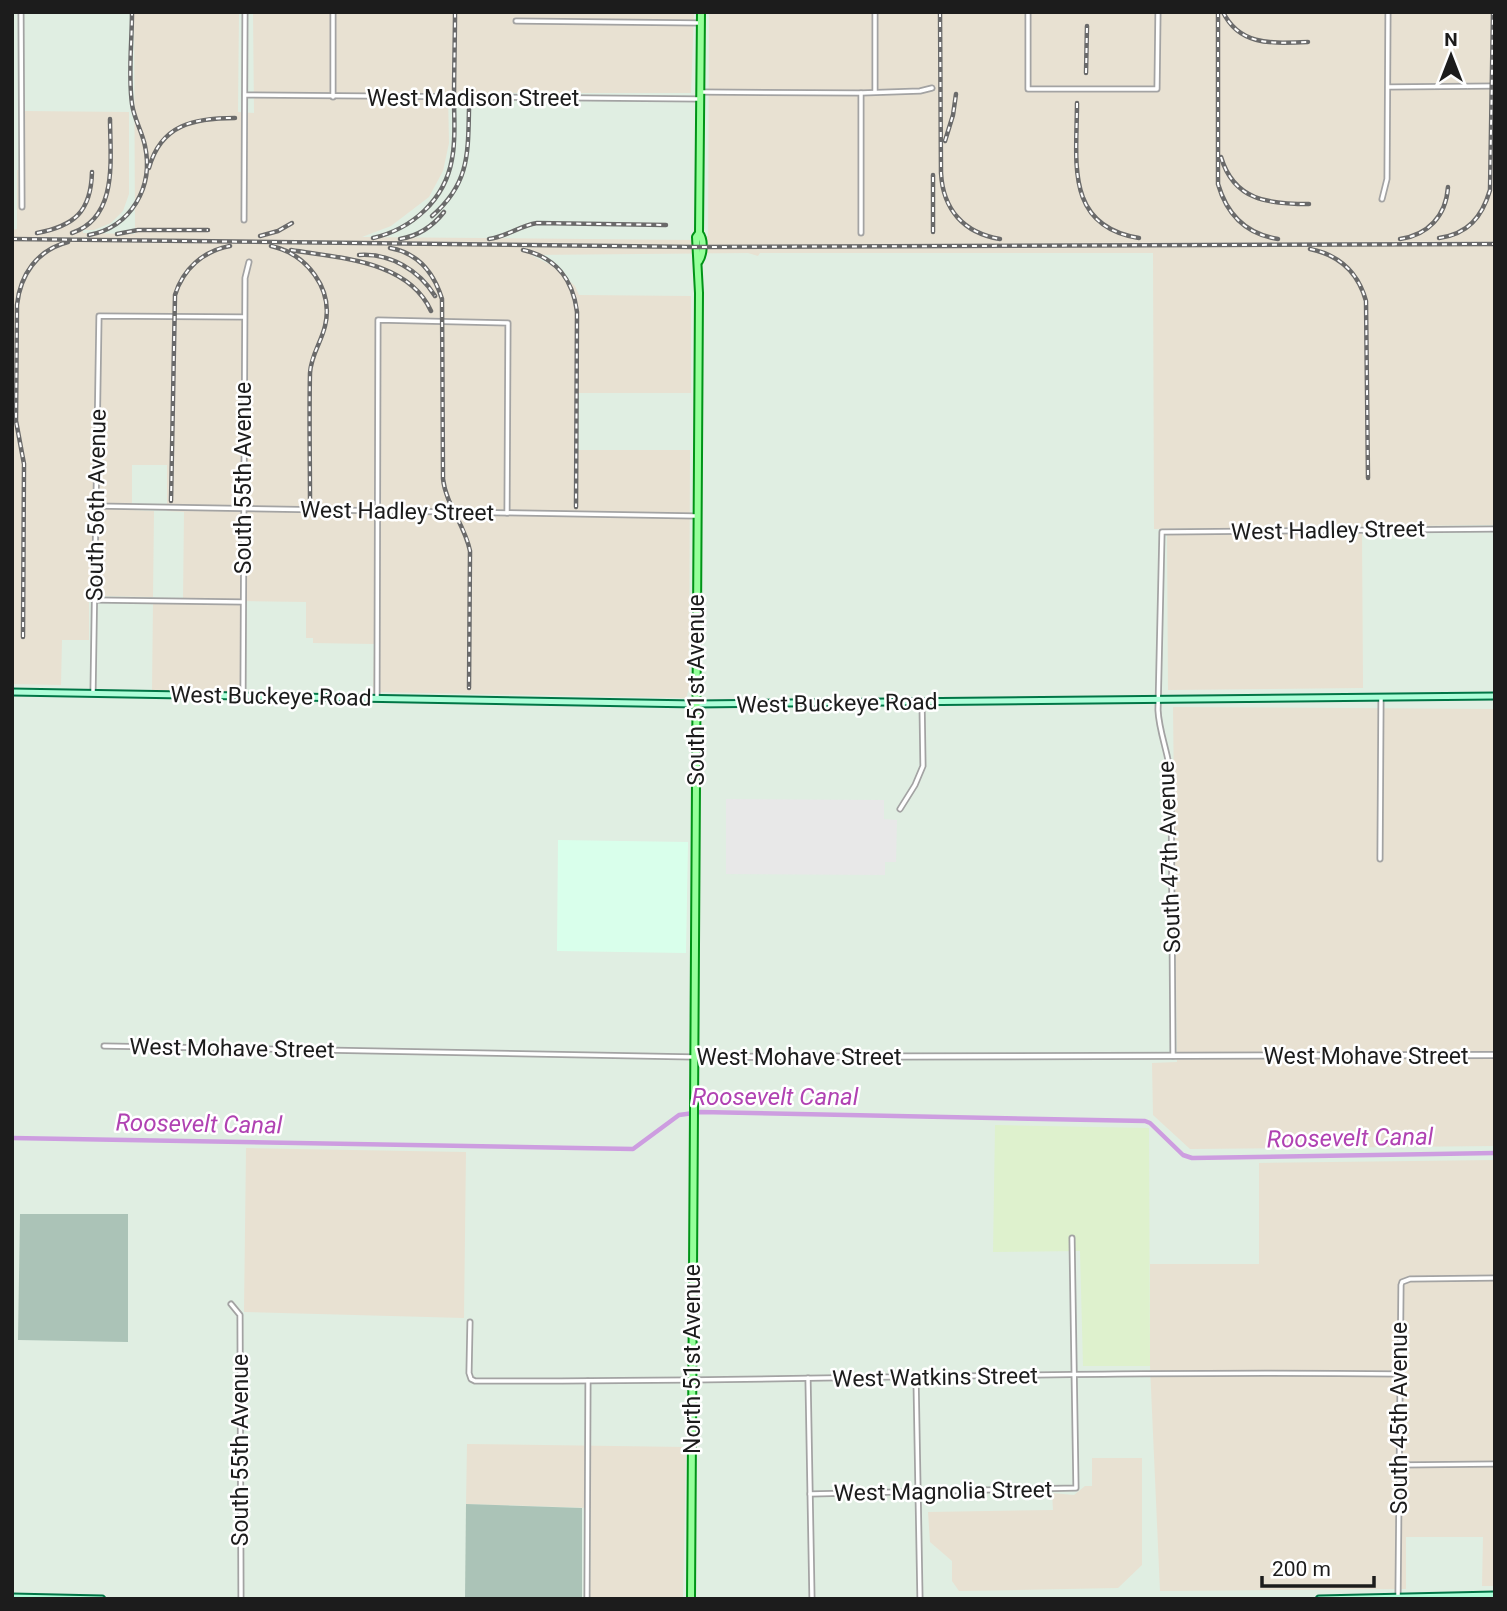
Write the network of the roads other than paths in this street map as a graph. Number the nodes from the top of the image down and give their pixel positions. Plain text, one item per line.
1 (245, 12) edge
2 (333, 12) edge
3 (875, 12) edge
4 (1028, 12) edge
5 (1158, 12) edge
6 (1388, 12) edge
7 (22, 14) edge
8 (701, 18) edge
9 (516, 21) dead end
10 (1495, 86) edge
11 (1388, 87) junction
12 (932, 88) dead end
13 (875, 91) junction
14 (861, 93) junction
15 (245, 95) junction
16 (700, 95) junction
17 (333, 97) junction
18 (1382, 199) dead end
19 (22, 207) dead end
20 (244, 220) dead end
21 (861, 233) dead end
22 (250, 262) dead end
23 (244, 317) junction
24 (96, 506) junction
25 (243, 509) junction
26 (378, 511) junction
27 (507, 513) junction
28 (697, 516) junction
29 (1495, 529) edge
30 (1161, 532) joint
31 (95, 600) junction
32 (243, 602) junction
33 (12, 692) edge
34 (93, 693) junction
35 (243, 695) junction
36 (1495, 696) edge
37 (377, 698) junction
38 (1381, 698) junction
39 (1158, 699) junction
40 (922, 702) junction
41 (696, 704) junction
42 (900, 809) dead end
43 (1380, 859) dead end
44 (104, 1046) dead end
45 (1495, 1055) edge
46 (694, 1057) junction
47 (1173, 1057) junction
48 (694, 1119) joint
49 (1072, 1238) dead end
50 (1495, 1278) edge
51 (231, 1304) dead end
52 (470, 1322) dead end
53 (1399, 1374) junction
54 (1075, 1375) junction
55 (808, 1378) junction
56 (916, 1378) junction
57 (692, 1379) junction
58 (588, 1381) junction
59 (1495, 1464) edge
60 (1398, 1465) junction
61 (917, 1492) junction
62 (810, 1494) junction
63 (1495, 1595) edge
64 (12, 1597) edge
65 (1398, 1597) edge
66 (102, 1599) edge
67 (241, 1599) edge
68 (587, 1599) edge
69 (691, 1599) edge
70 (812, 1599) edge
71 (920, 1599) edge
72 (1319, 1599) edge

1 - 15 street
2 - 17 street
3 - 13 street
4 - 5 street
6 - 11 street
7 - 19 street
8 - 9 street
8 - 16 main road, South 51st Avenue
10 - 11 street
11 - 18 street
12 - 13 street, West Madison Street
13 - 14 street, West Madison Street
14 - 16 street, West Madison Street
14 - 21 street
15 - 17 street, West Madison Street
15 - 20 street
16 - 17 street, West Madison Street
16 - 28 main road, South 51st Avenue
22 - 23 street, South 55th Avenue
23 - 24 street, South 56th Avenue
23 - 25 street, South 55th Avenue
24 - 25 street, West Hadley Street
24 - 31 street, South 56th Avenue
25 - 26 street, West Hadley Street
25 - 32 street, South 55th Avenue
26 - 27 street, West Hadley Street
26 - 27 street
26 - 37 street
27 - 28 street, West Hadley Street
28 - 41 main road, South 51st Avenue
29 - 30 street, West Hadley Street
30 - 39 street, South 47th Avenue
31 - 32 street
31 - 34 street, South 56th Avenue
32 - 35 street, South 55th Avenue
33 - 34 main road, West Buckeye Road
34 - 35 main road, West Buckeye Road
35 - 37 main road, West Buckeye Road
36 - 38 main road, West Buckeye Road
37 - 41 main road, West Buckeye Road
38 - 39 main road, West Buckeye Road
38 - 43 street
39 - 40 main road, West Buckeye Road
39 - 47 street, South 47th Avenue
40 - 41 main road, West Buckeye Road
40 - 42 street
41 - 46 main road, South 51st Avenue
44 - 46 street, West Mohave Street
45 - 47 street, West Mohave Street
46 - 47 street, West Mohave Street
46 - 48 main road, South 51st Avenue
48 - 57 main road, North 51st Avenue
49 - 54 street
50 - 53 street, South 45th Avenue
51 - 67 street, South 55th Avenue
52 - 58 street, West Watkins Street
53 - 54 street, West Watkins Street
53 - 60 street, South 45th Avenue
54 - 56 street, West Watkins Street
54 - 61 street, West Magnolia Street
55 - 56 street, West Watkins Street
55 - 57 street, West Watkins Street
55 - 62 street
56 - 61 street
57 - 58 street, West Watkins Street
57 - 69 main road, North 51st Avenue
58 - 68 street
59 - 60 street
60 - 65 street, South 45th Avenue
61 - 62 street, West Magnolia Street
61 - 71 street
62 - 70 street
63 - 65 main road
64 - 66 main road
65 - 72 main road

